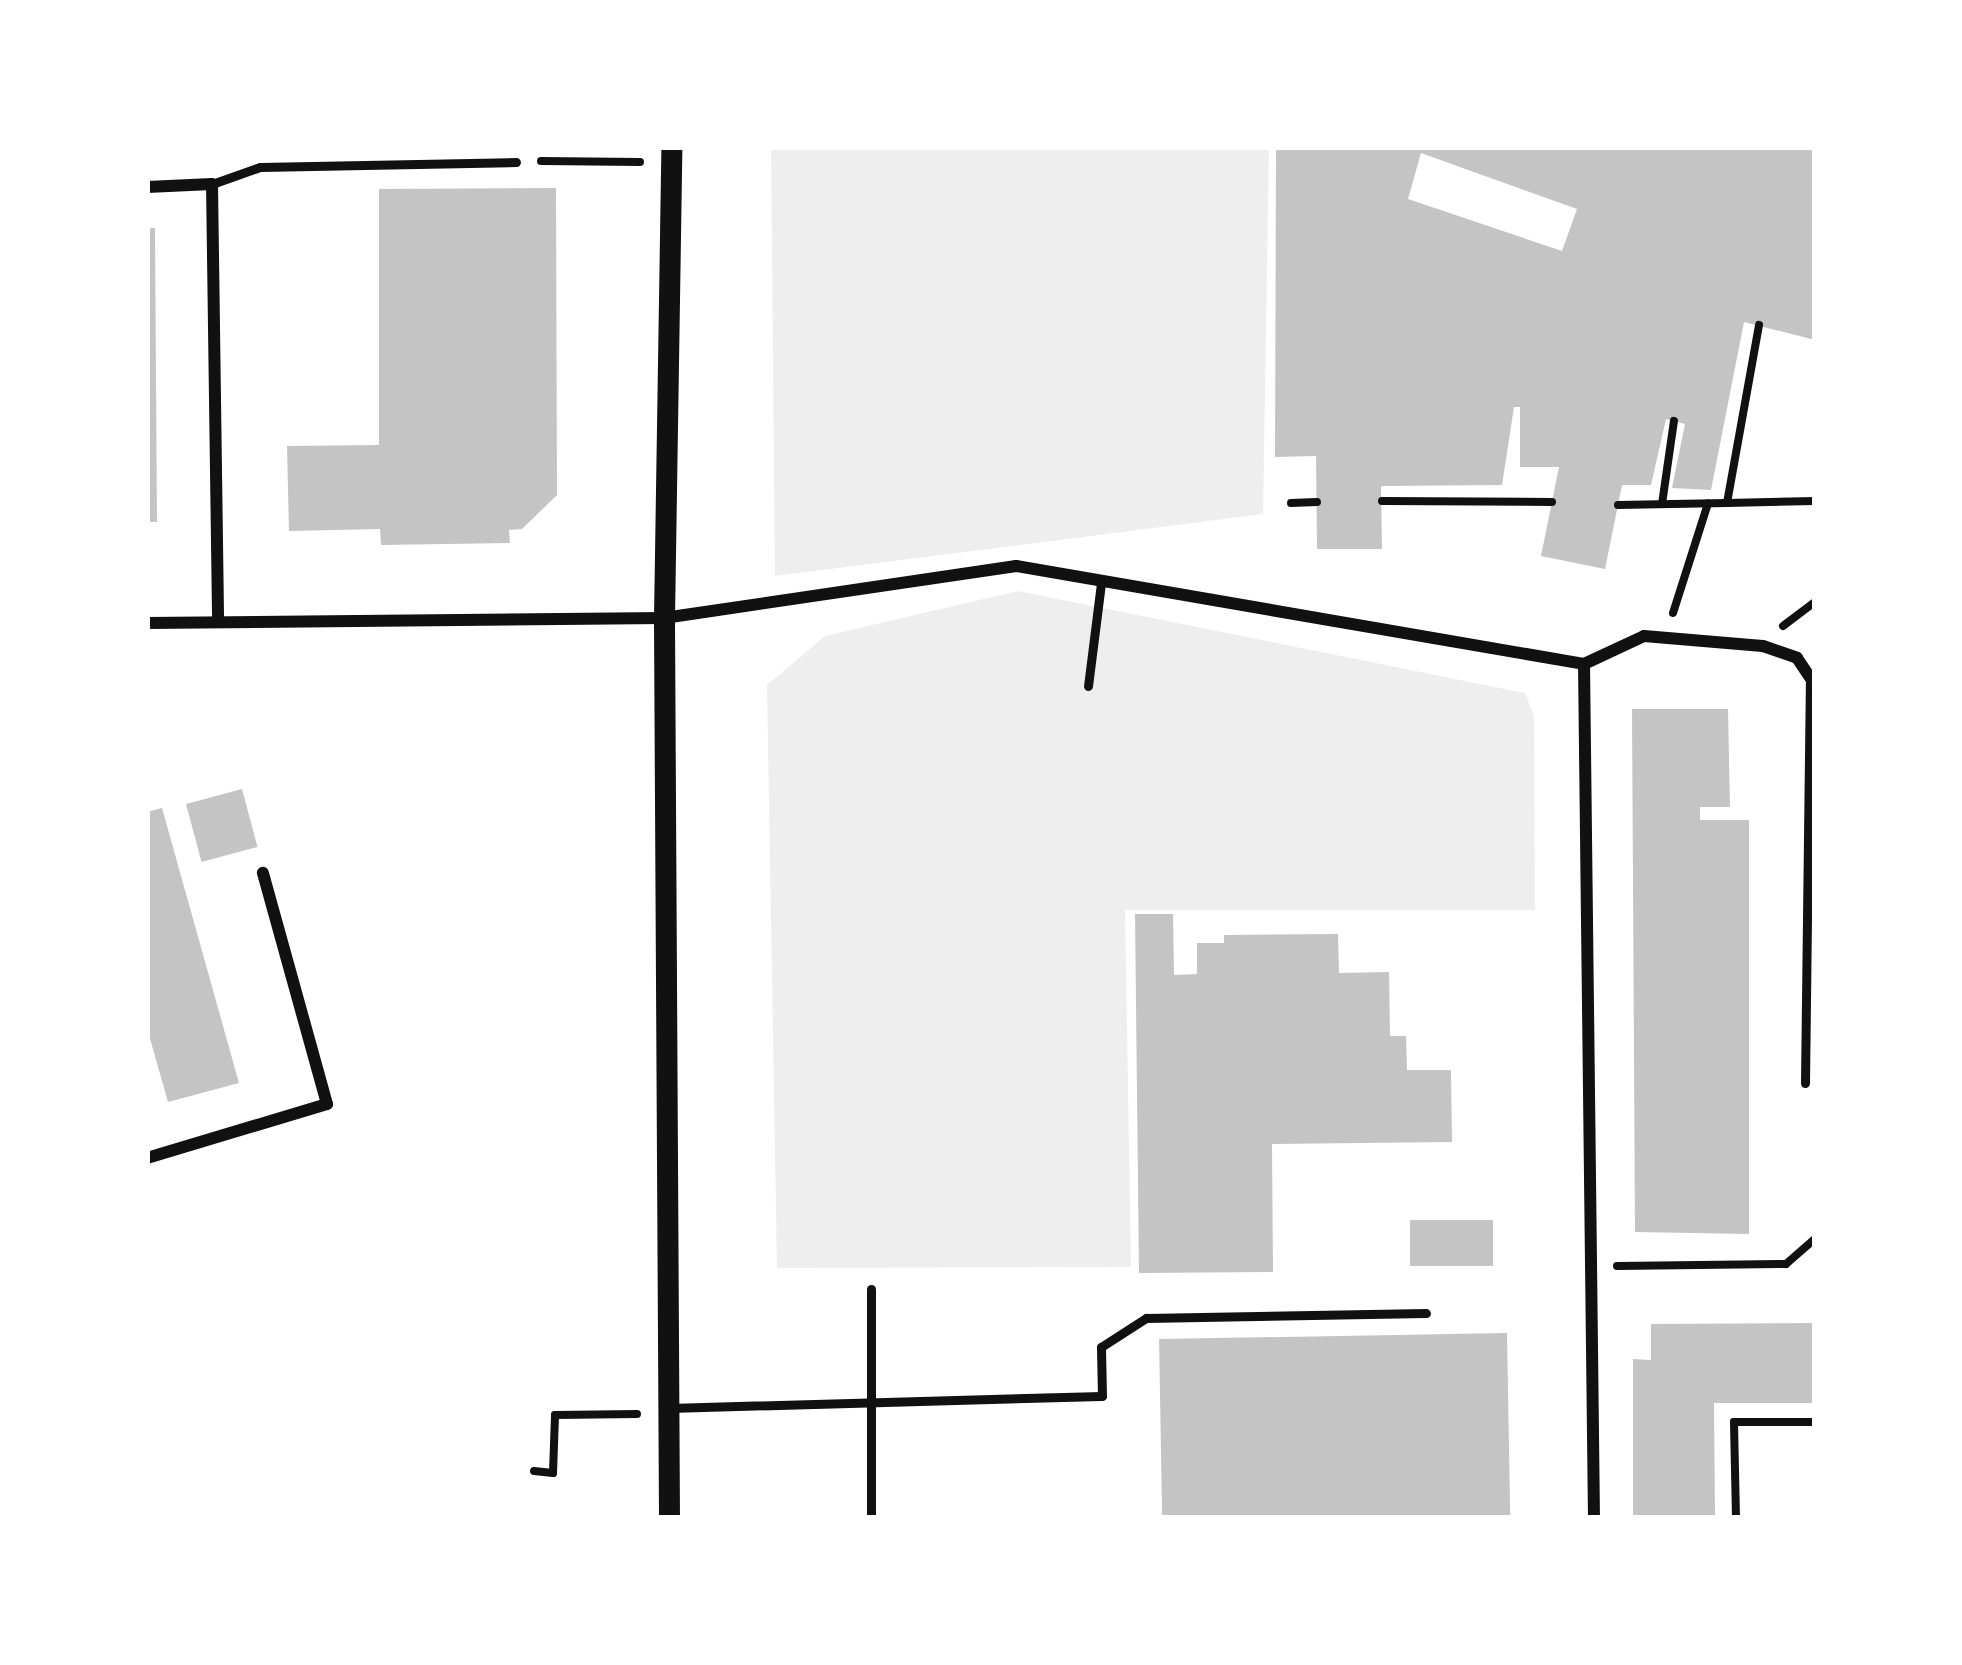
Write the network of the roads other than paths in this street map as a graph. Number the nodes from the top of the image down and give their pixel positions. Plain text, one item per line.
1 (671, 155) edge
2 (515, 162) dead end
3 (212, 184) junction
4 (147, 187) edge
5 (1101, 583) junction
6 (664, 619) junction
7 (218, 622) junction
8 (147, 623) edge
9 (1584, 664) junction
10 (1813, 684) edge
11 (1088, 686) dead end
12 (263, 873) dead end
13 (1805, 1084) dead end
14 (147, 1158) edge
15 (871, 1288) dead end
16 (1426, 1313) dead end
17 (871, 1404) junction
18 (669, 1411) junction
19 (669, 1518) edge
20 (871, 1518) edge
21 (1594, 1518) edge

1 - 6 street
2 - 3 lane
3 - 4 street
3 - 7 street
5 - 6 street
5 - 9 street
5 - 11 lane
6 - 7 street
6 - 18 street
7 - 8 street
9 - 10 street
9 - 21 street
10 - 13 lane
12 - 14 street
15 - 17 lane
16 - 17 lane
17 - 18 lane
17 - 20 lane
18 - 19 street

